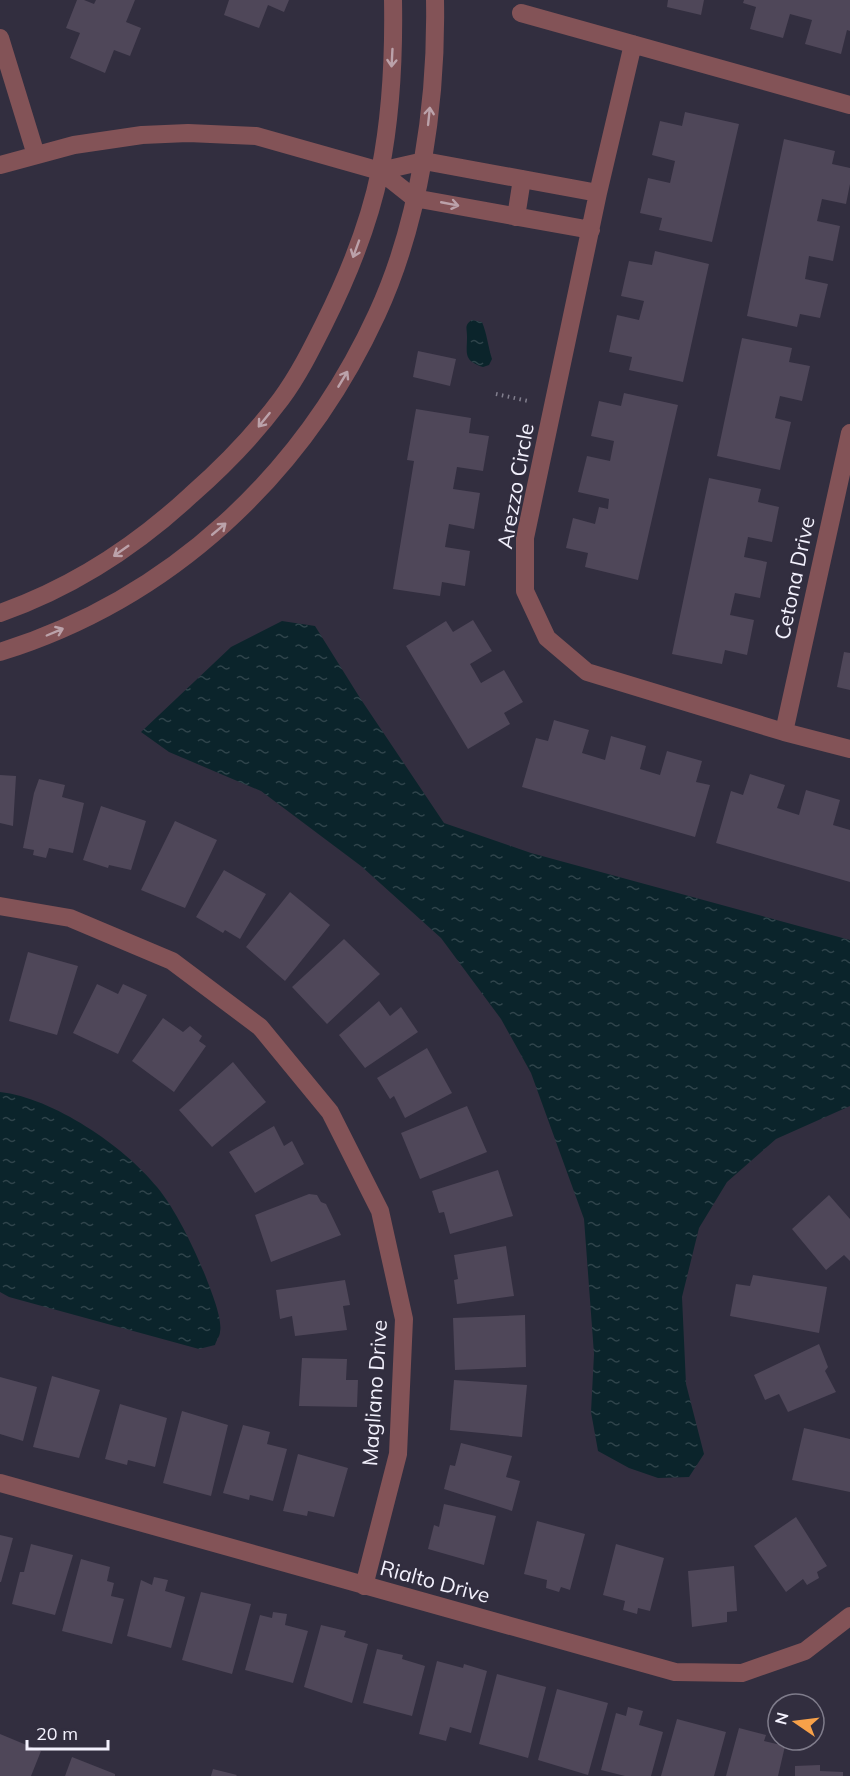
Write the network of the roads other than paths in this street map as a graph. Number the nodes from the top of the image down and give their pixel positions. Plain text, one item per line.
1 (393, 0) edge
2 (435, 0) edge
3 (520, 13) dead end
4 (0, 38) edge
5 (633, 44) junction
6 (850, 105) edge
7 (36, 155) junction
8 (424, 161) junction
9 (0, 165) edge
10 (380, 171) junction
11 (522, 179) junction
12 (598, 194) junction
13 (414, 198) junction
14 (516, 217) junction
15 (591, 230) junction
16 (850, 433) edge
17 (0, 613) edge
18 (0, 652) edge
19 (784, 732) junction
20 (850, 748) edge
21 (0, 906) edge
22 (0, 1483) edge
23 (364, 1586) junction
24 (850, 1616) edge

1 -> 10 street
8 -> 2 street
3 - 5 street
4 - 7 street
5 - 6 street
5 - 12 street, Arezzo Circle
7 - 9 street
7 - 10 street
8 - 10 street
8 - 11 street
8 - 13 street
10 - 13 street
10 -> 17 street
11 - 12 street
11 - 14 street
12 - 15 street, Arezzo Circle
13 -> 14 street
18 -> 13 street
14 - 15 street
15 - 19 street, Arezzo Circle
16 - 19 street, Cetona Drive
19 - 20 street, Arezzo Circle
21 - 23 street, Magliano Drive
22 - 23 street, Rialto Drive
23 - 24 street, Rialto Drive

